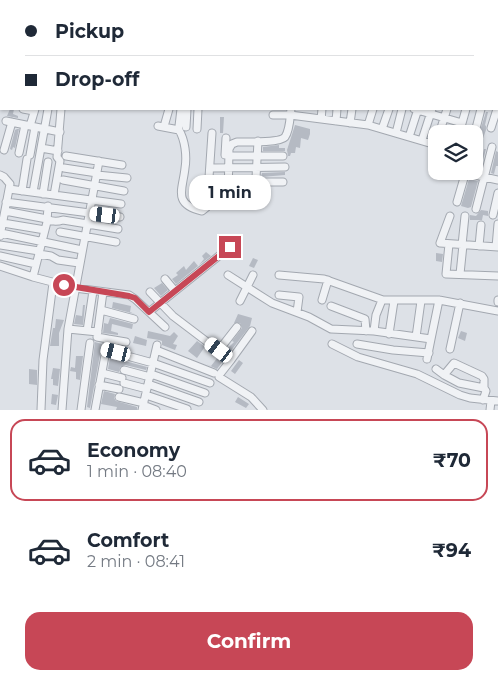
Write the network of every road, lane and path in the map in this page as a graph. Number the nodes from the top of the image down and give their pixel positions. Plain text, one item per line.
1 (34, 110) edge
2 (169, 110) edge
3 (182, 110) edge
4 (187, 110) edge
5 (198, 110) edge
6 (306, 110) edge
7 (322, 110) edge
8 (337, 110) edge
9 (352, 110) edge
10 (373, 110) edge
11 (388, 110) edge
12 (402, 110) edge
13 (416, 110) edge
14 (447, 110) edge
15 (466, 110) edge
16 (481, 110) edge
17 (496, 110) edge
18 (48, 111) edge
19 (431, 111) edge
20 (61, 112) edge
21 (290, 112) edge
22 (273, 114) dead end
23 (305, 117) junction
24 (444, 118) junction
25 (321, 119) junction
26 (336, 121) junction
27 (350, 123) junction
28 (462, 123) joint
29 (368, 125) junction
30 (442, 125) edge
31 (477, 125) edge
32 (30, 126) junction
33 (491, 128) dead end
34 (197, 129) dead end
35 (382, 129) junction
36 (46, 130) junction
37 (60, 132) junction
38 (212, 133) dead end
39 (396, 133) junction
40 (409, 137) junction
41 (226, 138) dead end
42 (422, 140) junction
43 (258, 141) junction
44 (428, 141) edge
45 (492, 147) dead end
46 (41, 148) junction
47 (4, 150) dead end
48 (58, 151) junction
49 (20, 153) dead end
50 (66, 156) dead end
51 (229, 156) junction
52 (257, 156) junction
53 (283, 156) dead end
54 (99, 161) junction
55 (48, 162) dead end
56 (122, 165) dead end
57 (256, 167) junction
58 (286, 167) dead end
59 (64, 168) dead end
60 (210, 168) junction
61 (227, 168) junction
62 (97, 174) junction
63 (0, 175) edge
64 (485, 177) junction
65 (128, 178) dead end
66 (63, 180) dead end
67 (464, 180) edge
68 (498, 180) edge
69 (228, 182) junction
70 (256, 182) junction
71 (283, 182) dead end
72 (94, 186) junction
73 (9, 188) junction
74 (22, 191) junction
75 (124, 191) dead end
76 (34, 192) junction
77 (498, 193) edge
78 (43, 194) junction
79 (54, 195) junction
80 (92, 201) junction
81 (6, 202) junction
82 (457, 202) dead end
83 (121, 204) dead end
84 (48, 206) junction
85 (476, 209) dead end
86 (5, 211) junction
87 (90, 214) junction
88 (492, 215) dead end
89 (450, 216) dead end
90 (465, 216) dead end
91 (120, 217) dead end
92 (47, 218) junction
93 (3, 223) junction
94 (481, 224) dead end
95 (498, 224) edge
96 (87, 225) junction
97 (118, 229) dead end
98 (44, 230) junction
99 (60, 232) dead end
100 (72, 234) junction
101 (0, 235) edge
102 (85, 236) junction
103 (42, 242) junction
104 (116, 242) dead end
105 (449, 244) junction
106 (0, 245) edge
107 (462, 245) junction
108 (479, 246) junction
109 (230, 247) dead end
110 (497, 247) edge
111 (70, 248) junction
112 (82, 250) junction
113 (39, 253) junction
114 (0, 256) edge
115 (79, 263) junction
116 (36, 264) junction
117 (0, 266) edge
118 (460, 274) junction
119 (228, 275) dead end
120 (253, 275) dead end
121 (279, 275) dead end
122 (498, 276) edge
123 (33, 277) junction
124 (165, 279) dead end
125 (328, 280) junction
126 (53, 282) junction
127 (247, 287) junction
128 (75, 288) junction
129 (93, 291) junction
130 (175, 291) junction
131 (104, 292) junction
132 (150, 292) dead end
133 (279, 295) dead end
134 (322, 300) dead end
135 (382, 300) junction
136 (439, 300) junction
137 (240, 301) dead end
138 (394, 301) junction
139 (422, 301) junction
140 (460, 303) junction
141 (160, 304) junction
142 (331, 306) dead end
143 (101, 310) junction
144 (498, 311) edge
145 (149, 312) junction
146 (298, 312) junction
147 (134, 319) dead end
148 (237, 327) dead end
149 (165, 328) dead end
150 (68, 329) junction
151 (87, 330) junction
152 (252, 331) dead end
153 (366, 331) junction
154 (374, 331) junction
155 (98, 332) junction
156 (389, 334) junction
157 (416, 337) junction
158 (108, 339) junction
159 (431, 339) junction
160 (126, 342) dead end
161 (90, 344) dead end
162 (332, 344) dead end
163 (358, 344) dead end
164 (450, 349) dead end
165 (106, 350) junction
166 (219, 350) junction
167 (231, 360) junction
168 (153, 363) junction
169 (436, 369) dead end
170 (124, 370) dead end
171 (214, 373) dead end
172 (102, 374) junction
173 (444, 375) junction
174 (210, 383) dead end
175 (148, 384) junction
176 (99, 385) junction
177 (121, 387) junction
178 (484, 388) junction
179 (205, 393) dead end
180 (483, 400) junction
181 (494, 401) edge
182 (199, 402) dead end
183 (143, 406) edge
184 (187, 409) edge
185 (41, 410) edge
186 (62, 410) edge
187 (81, 410) edge
188 (95, 410) edge
189 (156, 410) edge
190 (263, 410) edge
191 (490, 410) edge

1 - 32 street
2 - 60 street
3 - 4 street
5 - 34 street
6 - 23 street
7 - 25 street
8 - 26 street
9 - 27 street
10 - 29 street
11 - 35 street
12 - 39 street
13 - 40 street
14 - 24 street
15 - 28 street
16 - 31 street
17 - 33 street
18 - 20 street
18 - 36 street
19 - 24 street
19 - 42 street
20 - 37 street
21 - 22 street
21 - 23 street
21 - 43 street
23 - 25 street
24 - 28 street
24 - 30 street
25 - 26 street
26 - 27 street
27 - 29 street
29 - 35 street
32 - 36 street
32 - 47 street
32 - 49 street
32 - 74 street
35 - 39 street
36 - 37 street
36 - 46 street
37 - 48 street
38 - 60 street
39 - 40 street
40 - 42 street
41 - 61 street
42 - 44 street
43 - 51 street
43 - 52 street
45 - 64 street
46 - 48 street
46 - 76 street
48 - 79 street
50 - 54 street
51 - 52 street
51 - 61 street
52 - 53 street
52 - 57 street
54 - 56 street
54 - 62 street
55 - 78 street
57 - 58 street
57 - 61 street
57 - 70 street
59 - 62 street
60 - 61 street
61 - 69 street
62 - 65 street
62 - 72 street
63 - 73 street
64 - 68 street
64 - 85 street
66 - 72 street
67 - 82 street
69 - 70 street
69 - 70 street
70 - 71 street
72 - 75 street
72 - 80 street
73 - 74 street
73 - 81 street
74 - 76 street
76 - 78 street
77 - 88 street
78 - 79 street
79 - 80 street
80 - 83 street
80 - 87 street
81 - 84 street
81 - 86 street
84 - 87 street
84 - 92 street
86 - 92 street
86 - 93 street
87 - 91 street
87 - 96 street
89 - 105 street
90 - 107 street
92 - 96 street
92 - 98 street
93 - 98 street
93 - 101 street
94 - 108 street
95 - 110 street
96 - 97 street
96 - 102 street
98 - 103 street
99 - 100 street
100 - 102 street
100 - 111 street
101 - 103 street
102 - 104 street
102 - 112 street
103 - 111 street
103 - 113 street
105 - 107 street
105 - 118 street
106 - 113 street
107 - 108 street
107 - 118 street
108 - 110 street
109 - 130 street
111 - 112 street
112 - 115 street
113 - 115 street
113 - 116 street
114 - 116 street
115 - 128 street
116 - 123 street
117 - 123 street
118 - 122 street
119 - 127 street
120 - 127 street
121 - 125 street
123 - 126 street
124 - 130 street
125 - 134 street
125 - 135 street
126 - 128 street
126 - 185 street
127 - 137 street
127 - 146 street
128 - 129 street
128 - 150 street
129 - 131 street
129 - 151 street
130 - 141 street
131 - 143 street
131 - 145 street
132 - 141 street
133 - 146 street
135 - 138 street
135 - 154 street
136 - 139 street
136 - 140 street
136 - 159 street
138 - 139 street
138 - 156 street
139 - 157 street
140 - 144 street
140 - 164 street
141 - 145 street
141 - 166 street
142 - 153 street
143 - 147 street
143 - 155 street
145 - 149 street
146 - 153 street
148 - 166 street
150 - 151 street
150 - 186 street
151 - 155 street
152 - 167 street
153 - 154 street
154 - 156 street
155 - 158 street
156 - 157 street
157 - 159 street
158 - 160 street
158 - 165 street
159 - 163 street
161 - 187 street
162 - 180 street
165 - 168 street
165 - 172 street
166 - 167 street
167 - 190 street
168 - 171 street
168 - 174 street
168 - 175 street
169 - 173 street
170 - 175 street
172 - 176 street
172 - 177 street
173 - 178 street
173 - 178 street
175 - 177 street
175 - 179 street
175 - 182 street
175 - 183 street
175 - 184 street
176 - 177 street
176 - 188 street
177 - 183 street
178 - 180 street
180 - 181 street
181 - 191 street
183 - 189 street

